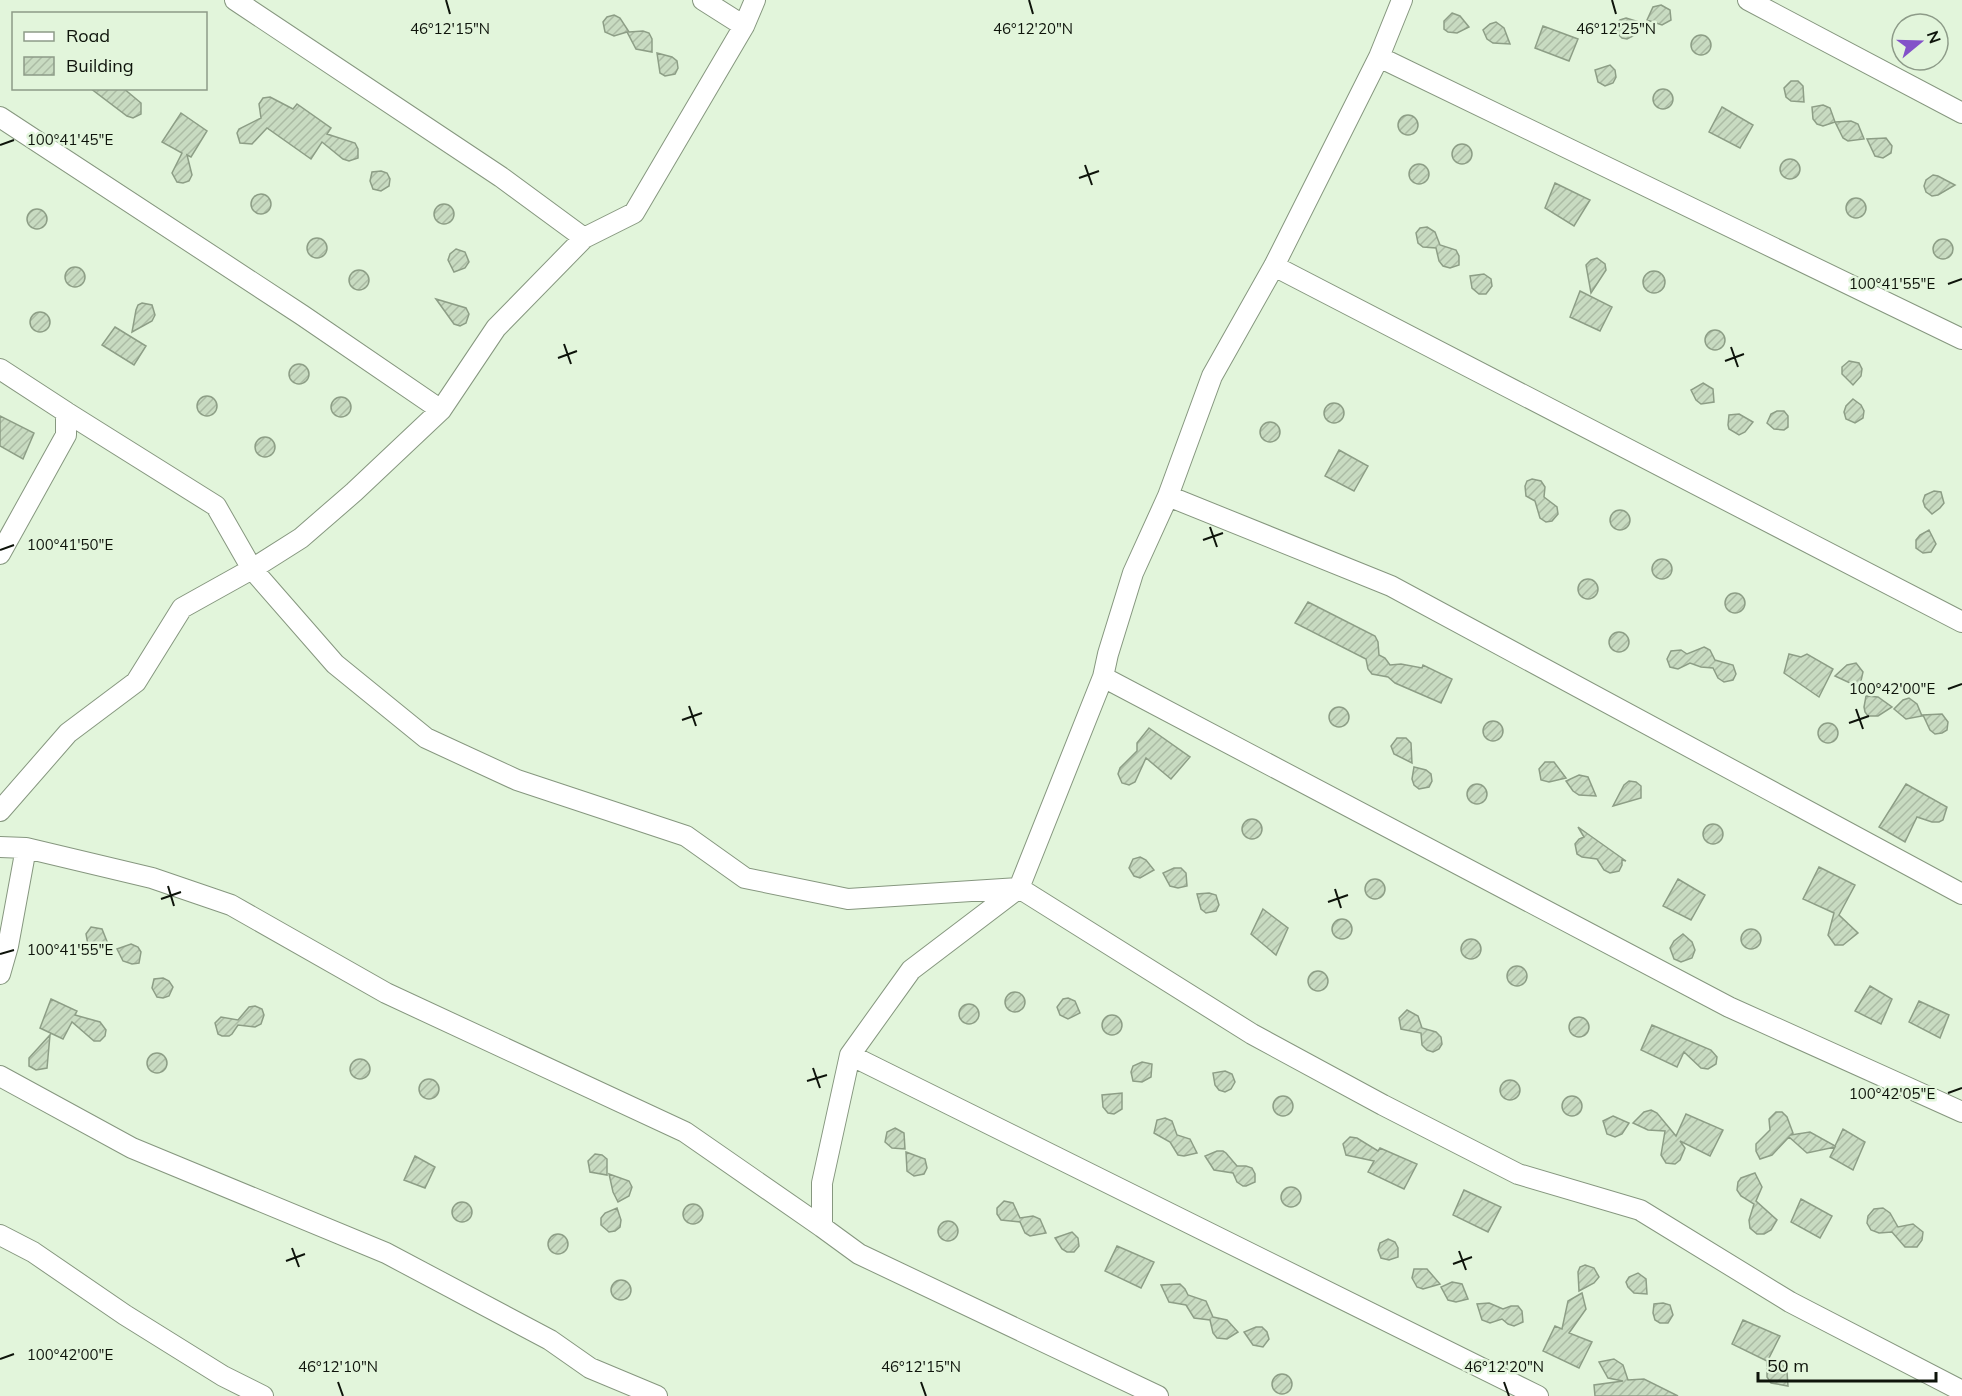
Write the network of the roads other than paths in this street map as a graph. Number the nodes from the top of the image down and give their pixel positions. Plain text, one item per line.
1 (236, 0) edge
2 (703, 0) edge
3 (755, 0) edge
4 (1402, 0) edge
5 (1748, 0) edge
6 (744, 26) junction
7 (1379, 57) junction
8 (1962, 113) edge
9 (0, 117) edge
10 (584, 238) junction
11 (1274, 266) junction
12 (1962, 339) edge
13 (0, 369) edge
14 (441, 410) junction
15 (66, 412) junction
16 (1168, 496) junction
17 (0, 554) edge
18 (252, 569) junction
19 (1962, 622) edge
20 (1103, 676) junction
21 (0, 811) edge
22 (0, 847) edge
23 (26, 848) junction
24 (1019, 888) junction
25 (1962, 894) edge
26 (0, 974) edge
27 (850, 1055) junction
28 (0, 1076) edge
29 (1962, 1112) edge
30 (822, 1227) junction
31 (0, 1235) edge
32 (1962, 1390) edge
33 (262, 1396) edge
34 (657, 1396) edge
35 (1158, 1396) edge
36 (1538, 1396) edge

1 - 10 street
2 - 6 street
3 - 6 street
4 - 7 street
5 - 8 street
6 - 10 street
7 - 11 street
7 - 12 street
9 - 14 street
10 - 14 street
11 - 16 street
11 - 19 street
13 - 15 street
14 - 18 street
15 - 17 street
15 - 18 street
16 - 20 street
16 - 25 street
18 - 21 street
18 - 24 street
20 - 24 street
20 - 29 street
22 - 23 street
23 - 26 street
23 - 30 street
24 - 27 street
24 - 32 street
27 - 30 street
27 - 36 street
28 - 34 street
30 - 35 street
31 - 33 street

